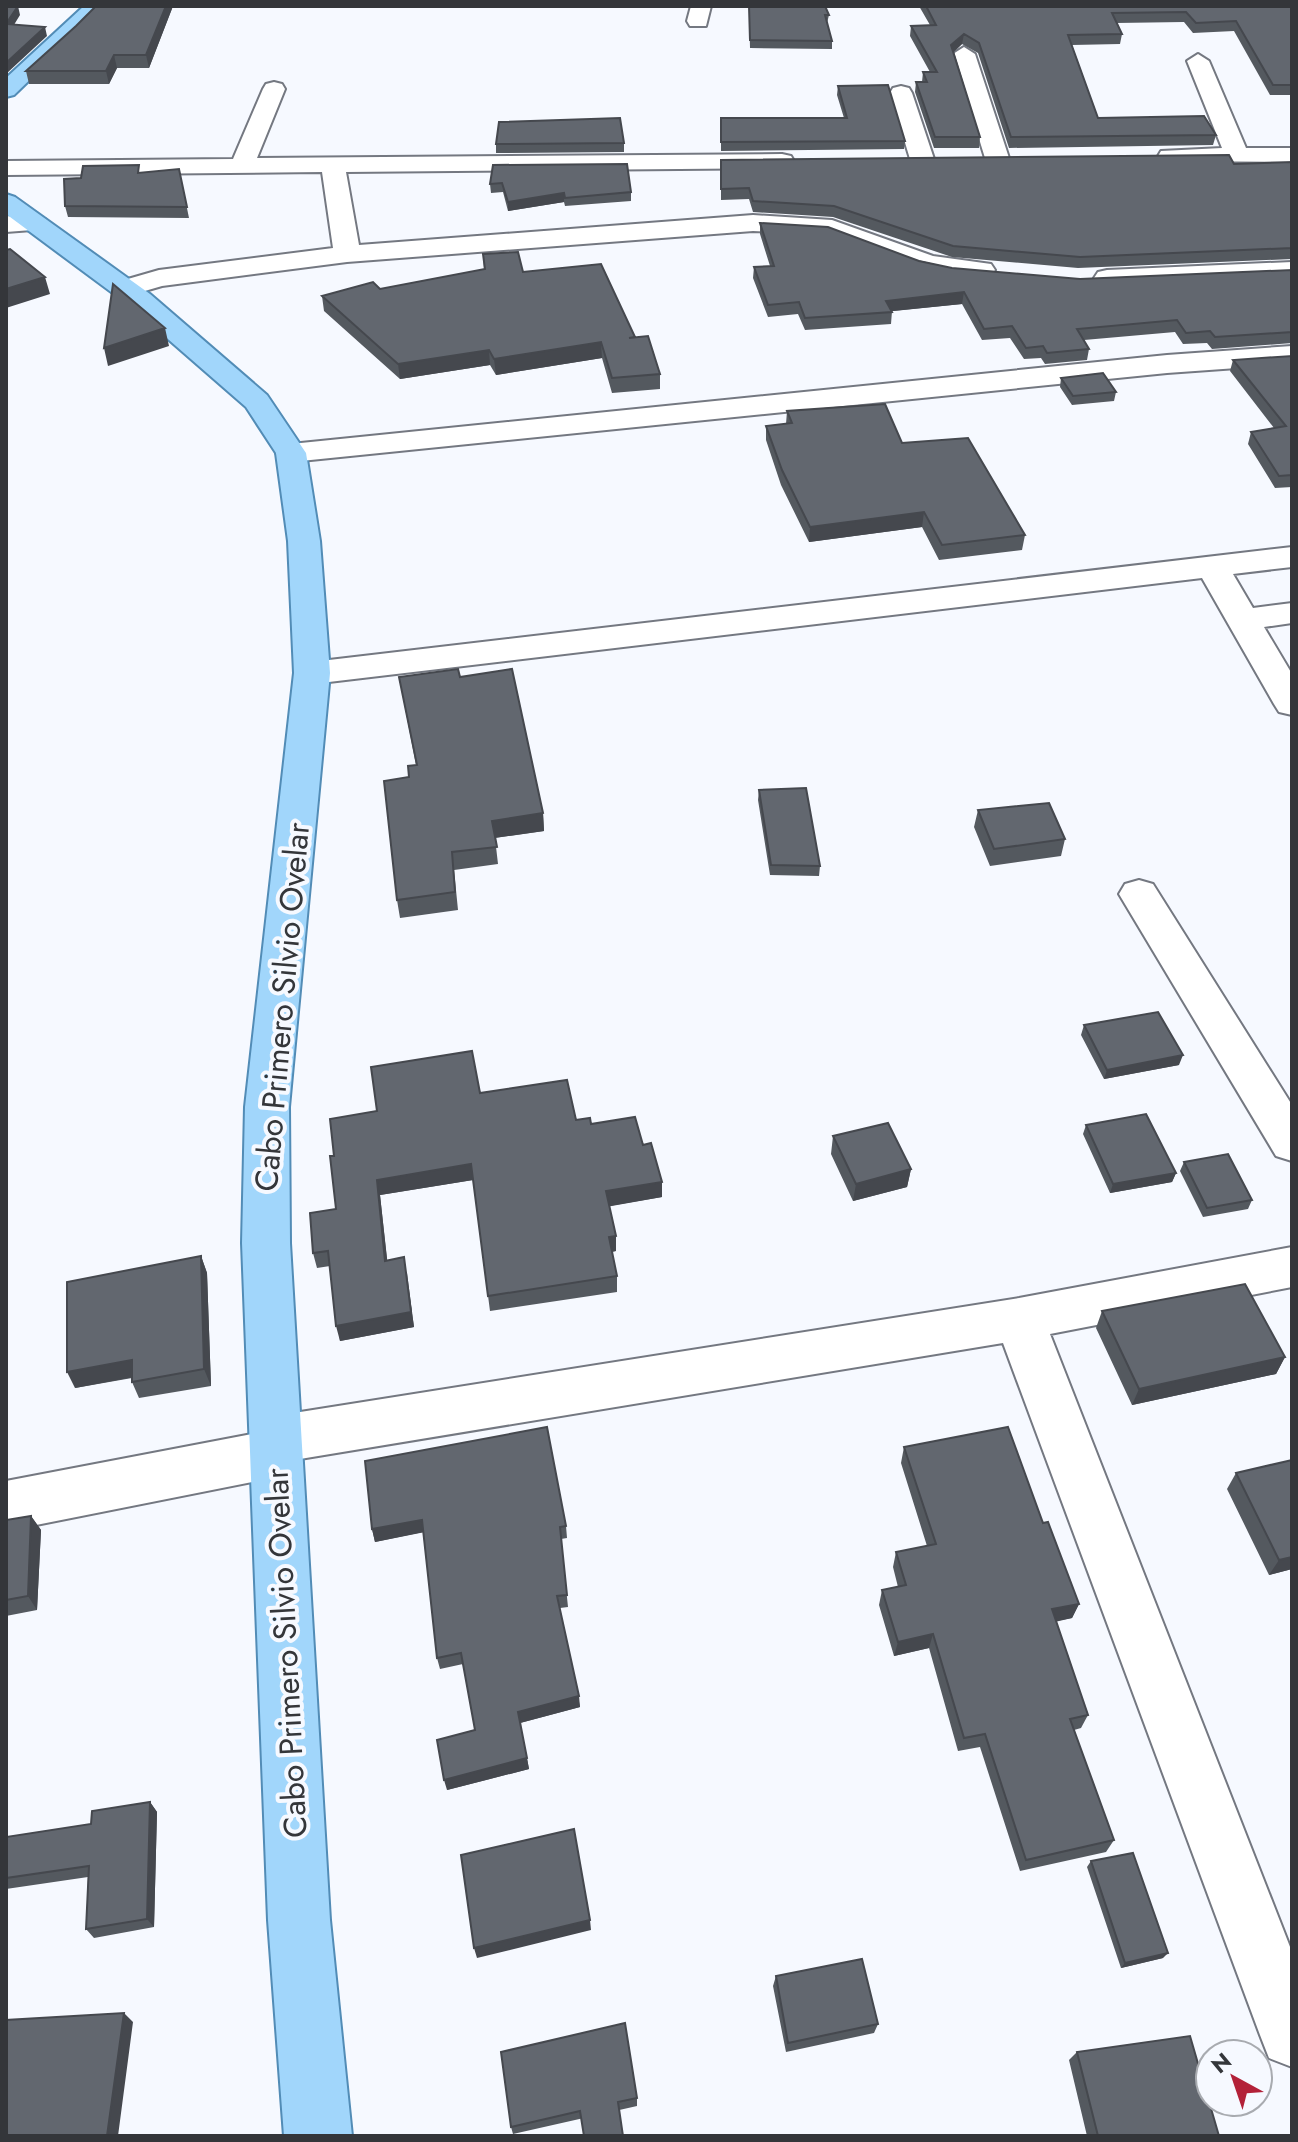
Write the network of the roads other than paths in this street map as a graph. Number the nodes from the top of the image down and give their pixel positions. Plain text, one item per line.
1 (96, 6) edge
2 (964, 54) dead end
3 (1198, 61) dead end
4 (274, 89) dead end
5 (6, 90) edge
6 (901, 93) dead end
7 (1292, 155) edge
8 (1237, 156) junction
9 (1147, 157) edge
10 (997, 158) junction
11 (1027, 158) edge
12 (890, 159) edge
13 (922, 159) junction
14 (810, 160) edge
15 (333, 165) junction
16 (242, 166) junction
17 (6, 168) edge
18 (16, 217) edge
19 (347, 254) junction
20 (1292, 270) edge
21 (1014, 273) edge
22 (1078, 279) edge
23 (124, 289) junction
24 (1292, 355) edge
25 (291, 453) junction
26 (1292, 557) edge
27 (1212, 567) junction
28 (1292, 613) edge
29 (1243, 619) junction
30 (312, 673) junction
31 (1292, 704) edge
32 (1139, 894) dead end
33 (1292, 1143) edge
34 (1292, 1267) edge
35 (1019, 1319) junction
36 (276, 1447) junction
37 (6, 1506) edge
38 (1292, 2035) edge
39 (318, 2136) edge

1 - 5 main road
2 - 10 street
3 - 8 street
4 - 16 street
6 - 13 street
7 - 8 street
8 - 9 street
10 - 11 street
10 - 13 street
12 - 13 street
14 - 15 street
15 - 16 street
15 - 19 street
16 - 17 street
18 - 23 main road, Cabo Primero Silvio Ovelar
19 - 21 street
19 - 23 street
20 - 22 street
23 - 25 main road, Cabo Primero Silvio Ovelar
24 - 25 street
25 - 30 main road, Cabo Primero Silvio Ovelar
26 - 27 street
27 - 29 street
27 - 30 street
28 - 29 street
29 - 31 street
30 - 36 main road, Cabo Primero Silvio Ovelar
32 - 33 street
34 - 35 street
35 - 36 street
35 - 38 street
36 - 37 street
36 - 39 main road, Cabo Primero Silvio Ovelar

